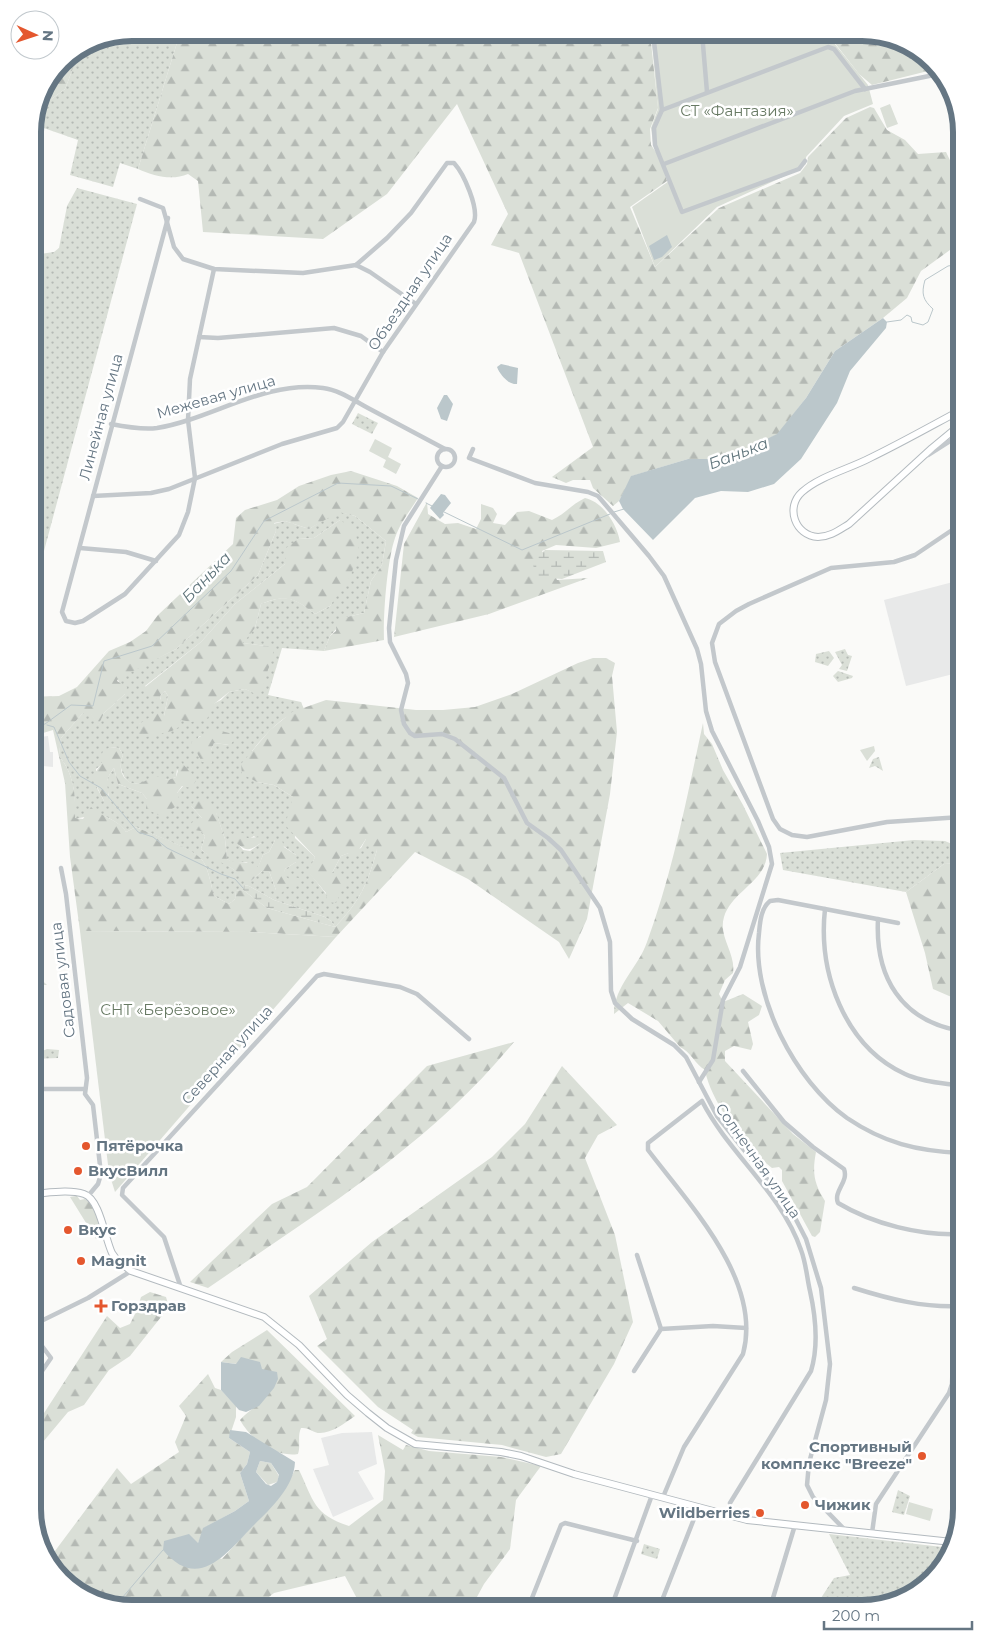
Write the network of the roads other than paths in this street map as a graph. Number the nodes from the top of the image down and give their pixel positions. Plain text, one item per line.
1 (654, 41) edge
2 (703, 41) edge
3 (932, 75) edge
4 (865, 89) junction
5 (707, 92) junction
6 (662, 110) junction
7 (805, 161) dead end
8 (664, 164) junction
9 (140, 199) dead end
10 (168, 218) junction
11 (356, 265) junction
12 (214, 269) junction
13 (416, 304) junction
14 (199, 337) junction
15 (384, 352) junction
16 (355, 401) junction
17 (953, 415) edge
18 (188, 420) junction
19 (111, 424) junction
20 (953, 432) edge
21 (953, 440) edge
22 (445, 449) junction
23 (473, 449) dead end
24 (916, 463) junction
25 (442, 466) junction
26 (195, 478) junction
27 (93, 496) junction
28 (953, 530) edge
29 (80, 548) junction
30 (156, 561) junction
31 (953, 818) edge
32 (60, 868) dead end
33 (825, 910) junction
34 (878, 919) junction
35 (898, 923) dead end
36 (953, 1028) edge
37 (469, 1039) dead end
38 (744, 1071) dead end
39 (699, 1082) junction
40 (953, 1084) edge
41 (41, 1089) edge
42 (85, 1089) junction
43 (953, 1152) edge
44 (41, 1194) edge
45 (88, 1196) junction
46 (953, 1233) edge
47 (637, 1255) dead end
48 (131, 1271) junction
49 (854, 1288) dead end
50 (182, 1289) junction
51 (953, 1306) edge
52 (41, 1321) edge
53 (746, 1328) junction
54 (661, 1329) junction
55 (41, 1345) edge
56 (953, 1345) edge
57 (41, 1372) edge
58 (634, 1372) dead end
59 (652, 1495) junction
60 (663, 1497) junction
61 (730, 1502) dead end
62 (699, 1506) junction
63 (795, 1525) junction
64 (845, 1530) junction
65 (872, 1533) junction
66 (637, 1541) junction
67 (947, 1541) edge
68 (531, 1600) edge
69 (614, 1600) edge
70 (662, 1600) edge
71 (772, 1600) edge

1 - 6 street
2 - 5 street
3 - 4 street
4 - 5 street
4 - 8 street
5 - 6 street
6 - 8 street
7 - 8 street
9 - 10 street
10 - 12 street
10 - 19 street, Линейная улица
11 - 12 street
11 - 13 street
11 - 13 street, Объездная улица
12 - 14 street
13 - 15 street, Объездная улица
14 - 15 street
14 - 18 street
15 - 16 street, Объездная улица
16 - 18 street, Межевая улица
16 - 22 street, Межевая улица
16 - 26 street, Объездная улица
17 - 24 street
18 - 19 street, Межевая улица
18 - 26 street
19 - 27 street, Линейная улица
20 - 24 street
21 - 24 street
22 - 25 street
22 - 25 street
23 - 39 street
25 - 39 street
26 - 27 street, Объездная улица
26 - 30 street
27 - 29 street, Линейная улица
28 - 31 street
29 - 30 street
29 - 30 street, Линейная улица
32 - 42 street, Садовая улица
33 - 34 street
33 - 40 street
33 - 43 street
34 - 35 street
34 - 36 street
37 - 50 street, Северная улица
38 - 46 street
39 - 64 street
41 - 42 street
42 - 45 street
44 - 45 street
45 - 48 street
47 - 54 street
48 - 50 street
48 - 52 street
49 - 51 street
50 - 59 street
53 - 54 street
53 - 60 street, Солнечная улица
53 - 61 street, Солнечная улица
54 - 58 street
55 - 57 street
56 - 65 street
59 - 60 street
59 - 66 street
60 - 62 street
62 - 63 street
62 - 70 street
63 - 64 street
63 - 71 street
64 - 65 street
65 - 67 street
66 - 68 street
66 - 69 street

